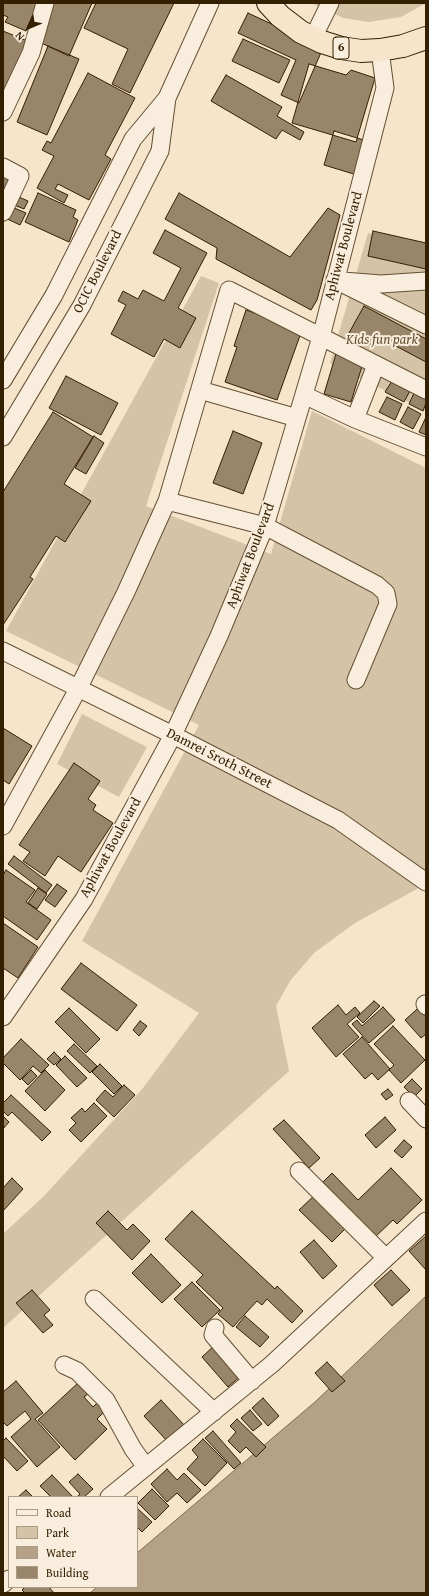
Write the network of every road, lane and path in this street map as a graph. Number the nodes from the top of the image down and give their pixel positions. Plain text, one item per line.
1 (45, 3) edge
2 (210, 3) edge
3 (268, 3) edge
4 (330, 3) edge
5 (313, 38) junction
6 (426, 38) edge
7 (380, 50) junction
8 (167, 98) junction
9 (3, 112) edge
10 (3, 167) edge
11 (3, 212) edge
12 (335, 280) junction
13 (426, 281) edge
14 (381, 284) junction
15 (377, 301) junction
16 (426, 325) edge
17 (321, 337) junction
18 (376, 365) junction
19 (3, 380) edge
20 (200, 390) junction
21 (426, 390) edge
22 (304, 395) junction
23 (297, 418) junction
24 (355, 419) junction
25 (3, 437) edge
26 (426, 446) edge
27 (167, 501) junction
28 (265, 526) junction
29 (3, 650) edge
30 (356, 680) dead end
31 (78, 689) junction
32 (173, 735) junction
33 (3, 826) edge
34 (426, 882) edge
35 (3, 1017) edge
36 (408, 1101) dead end
37 (426, 1119) edge
38 (299, 1171) dead end
39 (426, 1221) edge
40 (386, 1258) junction
41 (94, 1299) dead end
42 (215, 1328) dead end
43 (64, 1365) dead end
44 (252, 1381) junction
45 (214, 1412) junction
46 (146, 1467) junction
47 (110, 1496) edge

1 - 9 street
2 - 8 street, OCIC Boulevard
3 - 5 highway, 6
4 - 5 street
5 - 7 highway, 6
6 - 7 highway, 6
7 - 12 street, Aphiwat Boulevard
8 - 19 street, OCIC Boulevard
8 - 25 street, OCIC Boulevard
10 - 11 street
12 - 14 street
12 - 15 street
12 - 17 street, Aphiwat Boulevard
13 - 14 street
14 - 15 street
15 - 16 street
17 - 18 street
17 - 20 street
17 - 22 street, Aphiwat Boulevard
18 - 21 street
18 - 24 street
20 - 23 street
20 - 27 street
22 - 23 street, Aphiwat Boulevard
22 - 24 street
23 - 28 street, Aphiwat Boulevard
24 - 26 street
27 - 28 street
27 - 31 street
28 - 30 street
28 - 32 street, Aphiwat Boulevard
29 - 31 street, Damrei Sroth Street
31 - 32 street, Damrei Sroth Street
31 - 33 street
32 - 34 street, Damrei Sroth Street
32 - 35 street, Aphiwat Boulevard
36 - 37 street
38 - 40 street
39 - 40 street
40 - 44 street
41 - 45 street
42 - 44 street
43 - 46 street
44 - 45 street
45 - 46 street
46 - 47 street

